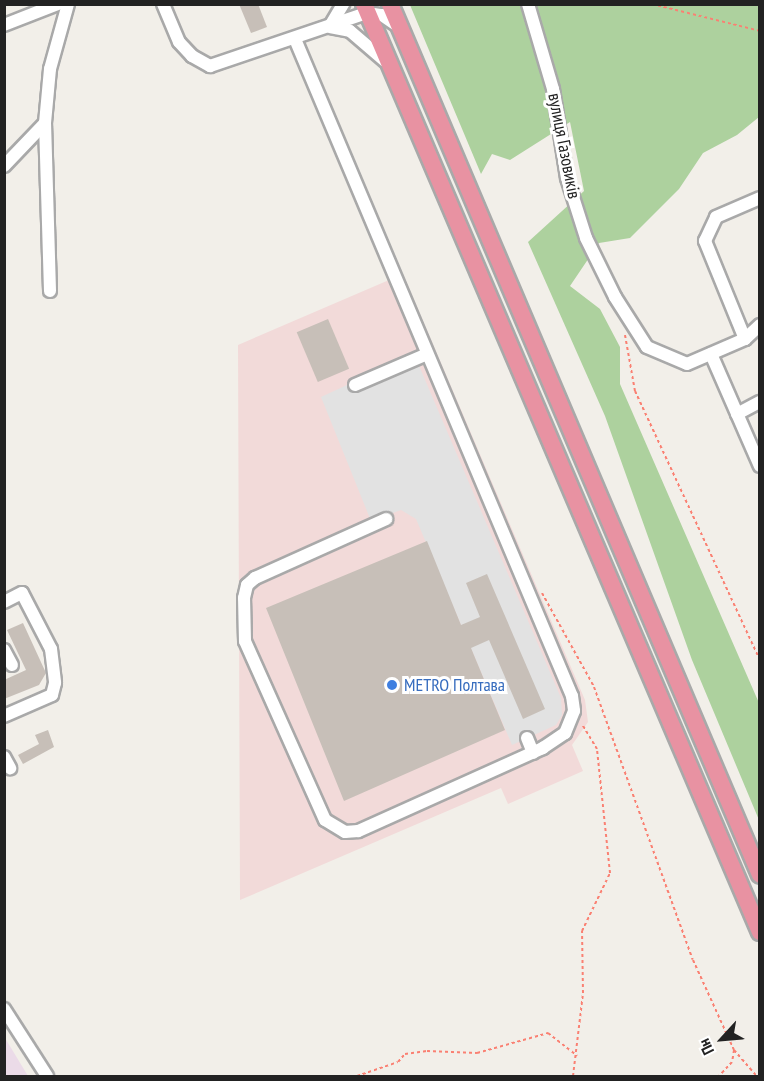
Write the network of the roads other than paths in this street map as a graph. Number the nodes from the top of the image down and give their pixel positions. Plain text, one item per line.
1 (58, 4) edge
2 (68, 4) edge
3 (163, 4) edge
4 (344, 4) edge
5 (390, 4) edge
6 (528, 4) edge
7 (368, 7) edge
8 (4, 25) edge
9 (398, 26) junction
10 (329, 27) junction
11 (295, 39) junction
12 (391, 69) junction
13 (45, 123) junction
14 (4, 166) edge
15 (759, 198) edge
16 (50, 291) dead end
17 (759, 325) edge
18 (745, 339) junction
19 (427, 354) junction
20 (711, 354) junction
21 (355, 385) dead end
22 (759, 402) edge
23 (737, 414) junction
24 (759, 466) edge
25 (386, 519) dead end
26 (4, 602) edge
27 (4, 650) edge
28 (12, 665) dead end
29 (4, 716) edge
30 (527, 738) dead end
31 (533, 753) junction
32 (759, 876) edge
33 (759, 932) edge
34 (4, 1009) edge
35 (47, 1077) edge

1 - 8 street
2 - 13 street
3 - 11 street
4 - 10 street
5 - 9 highway
6 - 20 street, вулиця Газовиків
7 - 9 street
7 - 10 street
7 - 12 highway
9 - 32 highway
10 - 11 street
10 - 12 street
11 - 19 street
12 - 33 highway
13 - 14 street
13 - 16 street
15 - 18 street
17 - 18 street
18 - 20 street, вулиця Газовиків
19 - 21 street
19 - 31 street
20 - 23 street
22 - 23 street
23 - 24 street
25 - 31 street
26 - 29 street
27 - 28 street
30 - 31 street
34 - 35 street

